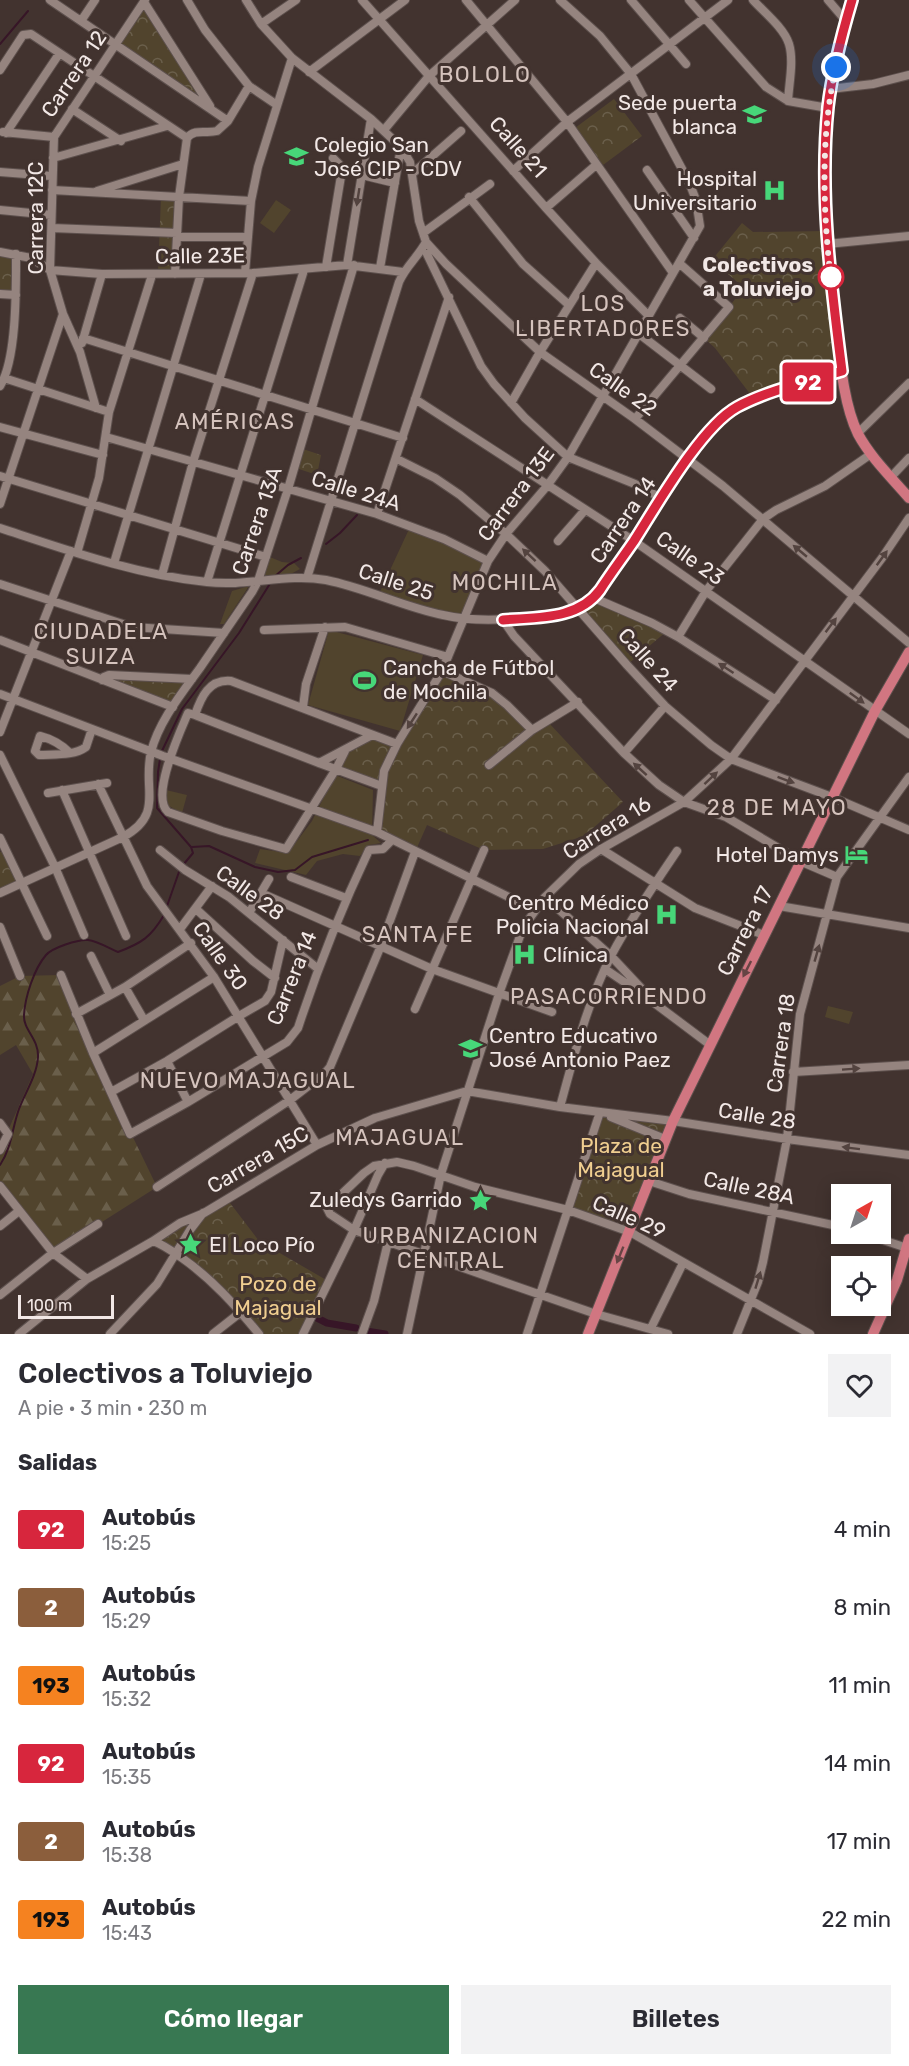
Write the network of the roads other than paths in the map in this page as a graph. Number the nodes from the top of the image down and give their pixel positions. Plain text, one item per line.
1 (50, 0) edge
2 (95, 0) edge
3 (187, 0) edge
4 (246, 0) edge
5 (296, 0) edge
6 (362, 0) edge
7 (405, 0) edge
8 (466, 0) edge
9 (515, 0) edge
10 (560, 0) edge
11 (631, 0) edge
12 (689, 0) edge
13 (728, 0) edge
14 (753, 0) edge
15 (828, 0) edge
16 (852, 0) edge
17 (144, 1) edge
18 (704, 18) junction
19 (378, 20) junction
20 (81, 21) junction
21 (846, 21) junction
22 (261, 24) junction
23 (488, 25) junction
24 (115, 44) junction
25 (669, 45) junction
26 (59, 54) junction
27 (292, 58) junction
28 (686, 64) dead end
29 (0, 70) edge
30 (309, 72) junction
31 (631, 74) junction
32 (909, 75) edge
33 (94, 76) junction
34 (429, 76) junction
35 (249, 86) junction
36 (830, 89) junction
37 (788, 101) junction
38 (276, 105) junction
39 (828, 108) junction
40 (72, 109) junction
41 (212, 109) junction
42 (372, 119) junction
43 (228, 121) junction
44 (567, 122) junction
45 (167, 126) junction
46 (384, 130) junction
47 (461, 131) dead end
48 (3, 132) edge
49 (54, 137) junction
50 (187, 138) junction
51 (121, 141) junction
52 (401, 147) junction
53 (333, 158) dead end
54 (53, 159) junction
55 (183, 164) junction
56 (596, 165) junction
57 (647, 170) dead end
58 (513, 171) junction
59 (0, 172) edge
60 (413, 173) junction
61 (362, 175) junction
62 (51, 176) junction
63 (395, 183) junction
64 (490, 184) dead end
65 (52, 190) junction
66 (91, 193) junction
67 (470, 197) junction
68 (179, 198) junction
69 (251, 201) junction
70 (546, 208) junction
71 (0, 210) edge
72 (51, 215) junction
73 (52, 228) junction
74 (423, 233) junction
75 (177, 235) junction
76 (909, 236) edge
77 (248, 237) junction
78 (694, 238) junction
79 (426, 242) junction
80 (827, 244) junction
81 (0, 252) edge
82 (16, 254) junction
83 (427, 254) junction
84 (596, 263) junction
85 (679, 263) junction
86 (446, 264) junction
87 (351, 265) junction
88 (326, 267) junction
89 (380, 268) junction
90 (50, 270) junction
91 (304, 270) junction
92 (435, 271) junction
93 (403, 272) junction
94 (249, 273) junction
95 (673, 273) junction
96 (102, 274) junction
97 (175, 274) junction
98 (201, 274) junction
99 (152, 275) junction
100 (0, 294) edge
101 (16, 295) junction
102 (449, 297) junction
103 (569, 305) junction
104 (63, 314) junction
105 (648, 315) junction
106 (680, 318) dead end
107 (638, 333) junction
108 (84, 338) junction
109 (704, 338) junction
110 (0, 350) edge
111 (80, 352) junction
112 (540, 352) junction
113 (10, 353) junction
114 (128, 353) junction
115 (174, 365) junction
116 (680, 365) junction
117 (842, 371) junction
118 (219, 379) junction
119 (2, 382) edge
120 (909, 383) edge
121 (38, 389) junction
122 (711, 389) dead end
123 (266, 395) junction
124 (603, 396) junction
125 (415, 399) junction
126 (511, 403) junction
127 (96, 408) junction
128 (312, 409) junction
129 (109, 412) junction
130 (635, 419) junction
131 (357, 423) junction
132 (0, 427) edge
133 (858, 433) junction
134 (23, 434) junction
135 (106, 437) junction
136 (403, 438) junction
137 (148, 448) junction
138 (871, 454) junction
139 (103, 455) junction
140 (568, 457) junction
141 (909, 458) edge
142 (397, 459) junction
143 (688, 459) junction
144 (193, 462) junction
145 (240, 475) junction
146 (4, 477) edge
147 (891, 477) junction
148 (547, 486) junction
149 (288, 489) junction
150 (661, 498) junction
151 (909, 498) edge
152 (332, 501) junction
153 (92, 503) junction
154 (0, 504) edge
155 (585, 510) junction
156 (128, 514) junction
157 (377, 514) junction
158 (909, 518) edge
159 (763, 519) junction
160 (0, 528) edge
161 (175, 529) junction
162 (506, 534) junction
163 (558, 541) dead end
164 (634, 541) junction
165 (219, 543) junction
166 (74, 552) junction
167 (266, 557) junction
168 (488, 561) junction
169 (114, 563) junction
170 (162, 574) junction
171 (307, 578) junction
172 (262, 580) junction
173 (207, 582) junction
174 (0, 584) edge
175 (706, 591) junction
176 (854, 596) junction
177 (594, 598) junction
178 (51, 601) junction
179 (579, 609) junction
180 (463, 618) junction
181 (503, 620) junction
182 (325, 627) junction
183 (264, 630) dead end
184 (224, 633) junction
185 (678, 637) junction
186 (0, 639) edge
187 (909, 643) edge
188 (31, 651) junction
189 (909, 652) edge
190 (448, 657) junction
191 (805, 661) junction
192 (442, 671) junction
193 (192, 679) junction
194 (102, 681) junction
195 (0, 694) edge
196 (12, 699) junction
197 (776, 700) junction
198 (578, 702) junction
199 (665, 706) junction
200 (173, 707) junction
201 (303, 707) junction
202 (875, 711) junction
203 (195, 714) junction
204 (92, 729) junction
205 (532, 730) junction
206 (0, 732) edge
207 (909, 734) edge
208 (372, 735) junction
209 (397, 744) junction
210 (346, 749) junction
211 (70, 753) dead end
212 (624, 753) junction
213 (0, 755) edge
214 (160, 755) junction
215 (731, 759) junction
216 (319, 763) junction
217 (489, 765) dead end
218 (336, 769) junction
219 (909, 777) edge
220 (381, 786) junction
221 (62, 790) junction
222 (48, 793) dead end
223 (832, 796) junction
224 (684, 802) junction
225 (311, 810) junction
226 (881, 817) junction
227 (909, 830) edge
228 (377, 832) junction
229 (123, 837) junction
230 (0, 838) edge
231 (392, 840) junction
232 (484, 849) dead end
233 (601, 849) junction
234 (160, 850) dead end
235 (89, 851) junction
236 (677, 851) dead end
237 (416, 852) junction
238 (802, 862) junction
239 (55, 867) junction
240 (291, 877) dead end
241 (837, 877) junction
242 (472, 878) junction
243 (269, 879) dead end
244 (23, 882) junction
245 (655, 883) junction
246 (212, 886) junction
247 (0, 892) edge
248 (261, 893) junction
249 (545, 897) junction
250 (346, 898) junction
251 (779, 906) junction
252 (196, 909) junction
253 (535, 910) junction
254 (249, 913) junction
255 (828, 915) junction
256 (0, 927) edge
257 (333, 927) junction
258 (909, 928) edge
259 (180, 929) junction
260 (764, 934) junction
261 (84, 935) dead end
262 (47, 936) dead end
263 (126, 936) dead end
264 (283, 940) junction
265 (191, 943) junction
266 (380, 948) junction
267 (91, 956) dead end
268 (611, 956) junction
269 (317, 968) junction
270 (432, 969) junction
271 (605, 969) junction
272 (60, 975) dead end
273 (20, 976) dead end
274 (214, 977) junction
275 (275, 978) junction
276 (125, 987) junction
277 (499, 994) junction
278 (110, 995) junction
279 (656, 1004) junction
280 (415, 1009) dead end
281 (552, 1012) dead end
282 (76, 1014) junction
283 (238, 1016) junction
284 (144, 1020) junction
285 (709, 1044) junction
286 (93, 1053) junction
287 (263, 1055) junction
288 (167, 1061) junction
289 (909, 1065) edge
290 (793, 1072) junction
291 (467, 1091) junction
292 (111, 1092) junction
293 (290, 1100) junction
294 (188, 1102) junction
295 (560, 1107) junction
296 (600, 1112) junction
297 (673, 1121) junction
298 (0, 1123) edge
299 (665, 1139) junction
300 (787, 1139) junction
301 (317, 1146) junction
302 (0, 1150) edge
303 (909, 1155) edge
304 (385, 1163) junction
305 (441, 1174) junction
306 (649, 1181) junction
307 (0, 1186) edge
308 (157, 1187) dead end
309 (568, 1210) junction
310 (19, 1211) junction
311 (774, 1212) junction
312 (204, 1213) junction
313 (180, 1223) junction
314 (98, 1224) dead end
315 (831, 1225) edge
316 (0, 1226) edge
317 (354, 1230) junction
318 (630, 1233) junction
319 (187, 1235) junction
320 (153, 1241) junction
321 (388, 1242) junction
322 (890, 1244) edge
323 (907, 1251) edge
324 (53, 1253) junction
325 (424, 1253) junction
326 (177, 1254) junction
327 (683, 1263) junction
328 (87, 1279) junction
329 (0, 1295) edge
330 (540, 1295) junction
331 (751, 1301) junction
332 (241, 1312) junction
333 (596, 1314) junction
334 (651, 1328) junction
335 (19, 1334) edge
336 (110, 1334) edge
337 (213, 1334) edge
338 (259, 1334) edge
339 (303, 1334) edge
340 (362, 1334) edge
341 (407, 1334) edge
342 (527, 1334) edge
343 (588, 1334) edge
344 (668, 1334) edge
345 (736, 1334) edge
346 (810, 1334) edge
347 (873, 1334) edge

1 - 20 street
2 - 20 street
3 - 35 street
4 - 22 street, Calle 22
5 - 22 street
6 - 19 street, Calle 21
7 - 19 street
8 - 23 street
9 - 23 street
10 - 31 street
11 - 25 street
12 - 18 street
13 - 18 street
14 - 37 street
15 - 21 street
16 - 21 main road
17 - 24 street, Carrera 12
17 - 41 street
18 - 25 street
18 - 37 street
19 - 30 street
19 - 34 street, Calle 21
20 - 24 street
21 - 36 main road
22 - 27 street, Calle 22
23 - 34 street
23 - 44 street
24 - 33 street, Carrera 12
24 - 41 street
25 - 28 street
25 - 31 street
26 - 29 street
26 - 33 street
26 - 48 street
27 - 30 street, Calle 22
27 - 38 street
30 - 42 street, Calle 22
31 - 44 street
31 - 78 street, Carrera 13E
32 - 36 street
33 - 40 street, Carrera 12
33 - 45 street
34 - 46 street
34 - 58 street, Calle 21
35 - 38 street
35 - 43 street
36 - 39 main road
37 - 39 street
38 - 69 street
39 - 80 main road
40 - 49 street, Carrera 12
40 - 51 street
41 - 43 street
42 - 46 street, Calle 22
42 - 61 street, Carrera 13A
43 - 50 street
44 - 56 street
44 - 58 street
45 - 50 street
45 - 51 street
46 - 52 street, Calle 22
47 - 60 street
48 - 49 street
49 - 54 street, Carrera 12C
50 - 55 street
51 - 54 street
52 - 60 street, Calle 22
52 - 63 street
53 - 88 street
54 - 62 street, Carrera 12C
55 - 66 street
55 - 68 street
56 - 70 street
56 - 95 street
57 - 78 street
58 - 70 street, Calle 21
59 - 62 street
60 - 74 street, Calle 22
61 - 63 street
61 -> 87 street, Carrera 13A
62 - 65 street, Carrera 12C
63 - 89 street
64 - 67 street
65 - 66 street
65 - 72 street, Carrera 12C
66 - 68 street
67 - 74 street
67 - 103 street
68 - 69 street
68 - 75 street
69 - 77 street
70 - 84 street, Calle 21
71 - 72 street
72 - 73 street, Carrera 12C
73 - 75 street
73 - 90 street, Carrera 12C
74 - 79 street, Calle 22
75 - 77 street
75 - 97 street
76 - 80 street
77 - 94 street
78 - 85 street, Carrera 13E
79 - 83 street
79 - 83 street, Calle 22
80 - 117 main road
81 - 82 street, Calle 23E
82 - 90 street, Calle 23E
82 - 101 street
83 - 86 street, Calle 22
83 - 92 street
83 - 93 street
84 - 103 street
84 - 105 street, Calle 21
85 - 95 street, Carrera 13E
85 - 109 street
86 - 92 street
86 - 112 street, Calle 22
87 - 88 street, Calle 23E
87 - 89 street, Calle 23E
87 - 128 street, Carrera 13A
88 - 91 street, Calle 23E
89 - 93 street, Calle 23E
90 - 96 street, Calle 23E
90 - 104 street, Carrera 12C
91 - 94 street, Calle 23E
91 - 123 street
92 - 102 street
93 - 131 street
94 - 98 street, Calle 23E
94 - 118 street
95 - 105 street, Carrera 13E
96 - 99 street, Calle 23E
96 - 108 street
97 - 98 street, Calle 23E
97 - 99 street, Calle 23E
98 - 115 street
99 - 114 street
100 - 101 street
101 - 113 street
102 - 125 street
102 - 126 street
103 - 112 street
104 - 111 street, Carrera 12C
104 - 121 street
105 - 107 street, Carrera 13E
106 - 109 street
107 - 116 street
107 - 124 street, Carrera 13E
108 - 111 street
108 - 114 street
109 - 116 street
110 - 113 street
111 - 127 street, Carrera 12C
112 - 124 street, Calle 22
112 - 126 street
113 - 119 street
114 - 115 street
114 - 129 street
115 - 118 street
115 - 137 street
116 - 122 street
116 - 130 street
117 - 133 main road
117 - 143 street, Carrera 14
118 - 123 street
118 - 144 street
119 - 121 street
120 - 133 street
121 - 127 street
121 - 134 street
123 - 128 street
123 - 145 street
124 - 130 street, Calle 22
124 - 140 street, Carrera 13E
125 - 136 street
125 - 148 street, Calle 23
126 - 140 street
127 - 129 street
128 - 131 street
128 - 149 street, Carrera 13A
129 - 135 street
130 - 143 street, Calle 22
131 - 136 street
131 - 152 street
132 - 134 street
133 - 138 main road
134 - 139 street
134 - 146 street
135 - 137 street, Calle 24A
135 - 139 street
136 - 142 street
137 - 144 street, Calle 24A
137 - 156 street
138 - 147 main road
138 - 159 street
139 - 153 street
140 - 148 street, Carrera 13E
140 - 150 street
141 - 147 street
142 - 157 street
142 - 162 street, Calle 24
143 - 150 street, Carrera 14
143 - 159 street, Calle 22
144 - 145 street, Calle 24A
144 - 161 street
145 - 149 street, Calle 24A
145 - 165 street
146 - 153 street
146 - 154 street
147 - 151 main road
148 - 155 street, Calle 23
148 - 162 street, Carrera 13E
149 - 152 street, Calle 24A
149 - 167 street, Carrera 13A
150 - 164 street, Carrera 14
152 - 157 street, Calle 24A
152 - 171 street
153 - 156 street
153 - 166 street
155 - 163 street
155 - 164 street, Calle 23
156 - 161 street
156 - 169 street
157 - 168 street, Calle 24A
176 -> 158 street, Carrera 16
159 - 175 street
176 -> 159 street, Calle 22
160 - 166 street, Calle 25
161 - 165 street
161 - 170 street
162 - 168 street, Carrera 13E
179 -> 162 street, Calle 24
164 - 175 street, Calle 23
164 - 177 street, Carrera 14
165 - 167 street
165 - 173 street
166 - 169 street, Calle 25
166 - 178 street
167 - 172 street, Carrera 13A
168 - 180 street, Carrera 13E
169 - 170 street, Calle 25
170 - 173 street, Calle 25
171 - 172 street, Calle 25
171 - 180 street, Calle 25
172 - 173 street, Calle 25
172 - 184 street, Carrera 13A
174 - 178 street
175 - 185 street
175 - 191 street, Calle 23
176 - 187 street, Calle 22
191 -> 176 street, Carrera 16
177 - 179 street, Carrera 14
177 - 185 street
178 - 184 street
178 - 188 street
179 - 181 street, Carrera 14
179 - 199 street, Calle 24
180 - 181 street, Calle 25
180 - 190 street, Carrera 13E
181 - 198 street
182 - 183 street
182 - 190 street
182 - 201 street
184 - 193 street, Carrera 13A
197 -> 185 street
186 - 188 street
188 - 194 street
188 - 196 street
189 - 202 main road, Carrera 17
190 - 192 street, Carrera 13E
191 - 197 street, Carrera 16
191 -> 202 street, Calle 23
192 - 205 street
192 -> 209 street, Carrera 13E
193 - 194 street
193 - 200 street, Carrera 13A
194 - 200 street
195 - 196 street
196 - 204 street
196 - 206 street
197 - 215 street, Carrera 16
198 - 205 street
198 - 212 street
199 - 212 street
199 - 215 street, Calle 24
200 - 214 street, Carrera 13A
201 - 203 street
201 - 208 street
202 - 207 street, Calle 23
202 - 223 main road, Carrera 17
203 - 214 street
203 - 216 street
204 - 211 street
204 - 214 street
205 - 217 street
208 - 209 street
208 - 210 street
209 - 220 street, Carrera 13E
210 - 216 street
210 - 218 street
224 -> 212 street
213 - 239 street
214 - 225 street
214 - 225 street
214 - 229 street, Carrera 13A
215 -> 223 street, Calle 24
224 -> 215 street, Carrera 16
216 - 218 street
218 - 220 street
218 - 225 street
219 - 226 street, Carrera 18
220 - 228 street, Carrera 13E
221 - 222 street
221 - 229 street, Calle 30
221 - 235 street
223 - 226 street, Calle 24
223 - 238 main road, Carrera 17
224 - 233 street, Carrera 16
224 - 238 street
225 - 228 street
226 - 227 street, Calle 24
226 - 241 street, Carrera 18
228 - 231 street
229 - 235 street, Carrera 13A
229 - 259 street, Calle 30
230 - 244 street
231 - 237 street
231 - 250 street, Carrera 14
232 - 242 street
233 - 245 street
233 - 249 street, Carrera 16
234 - 246 street, Calle 28
235 - 239 street, Carrera 13A
235 - 263 street
236 - 245 street
237 - 242 street
237 - 266 street
238 - 241 street
238 - 251 main road, Carrera 17
239 - 244 street, Carrera 13A
239 - 261 street
240 - 250 street
241 - 255 street, Carrera 18
242 - 253 street
242 - 270 street
243 - 248 street
244 - 247 street, Carrera 13A
244 - 262 street
245 - 260 street
245 - 268 street
246 - 252 street
246 - 254 street, Calle 28
248 - 254 street
248 - 257 street
249 - 253 street, Carrera 16
249 - 268 street
250 - 257 street, Carrera 14
251 - 255 street
251 - 260 main road, Carrera 17
252 - 259 street
252 - 275 street
253 - 277 street, Carrera 16
254 - 264 street, Calle 28
255 - 258 street
290 -> 255 street, Carrera 18
256 - 273 street
257 - 266 street
257 - 269 street, Carrera 14
259 - 265 street, Calle 30
260 -> 285 main road, Carrera 17
264 - 269 street, Calle 28
264 - 275 street
265 - 274 street, Calle 30
265 - 276 street
266 - 270 street
266 - 293 street
267 - 278 street
268 - 271 street
268 - 279 street
269 - 287 street, Carrera 14
270 - 277 street
270 - 280 street
271 - 279 street
271 - 295 street
272 - 282 street
274 - 283 street, Calle 30
274 - 284 street
275 - 283 street
276 - 278 street
276 - 284 street
277 - 281 street
277 - 291 street, Carrera 16
278 - 282 street
279 - 285 street
282 - 286 street
283 - 287 street, Calle 30
283 - 288 street
284 - 286 street
285 - 297 main road, Carrera 17
286 - 292 street
287 - 293 street, Calle 30
287 - 294 street, Carrera 14
288 - 292 street
288 - 294 street
290 -> 289 street
290 - 300 street, Carrera 18
291 - 295 street, Calle 28
291 - 301 street, Carrera 15C
291 - 305 street, Carrera 16
292 - 294 street, Carrera 14
293 - 301 street, Calle 30
293 - 308 street
295 - 296 street, Calle 28
296 - 297 street, Calle 28
296 - 299 street, Calle 28
296 - 309 street
297 - 299 main road, Carrera 17
297 - 300 street, Calle 28
298 - 302 street
299 - 306 main road, Carrera 17
303 -> 300 street, Calle 28
300 - 311 street, Carrera 18
301 - 312 street, Carrera 15C
304 - 305 street, Calle 29
304 - 317 street
304 - 317 street
305 - 309 street, Calle 29
305 - 325 street, Carrera 16
306 - 311 street, Calle 28A
306 - 318 main road, Carrera 17
307 - 310 street
309 - 318 street, Calle 29
309 - 330 street
310 - 316 street
310 - 324 street
311 - 315 street, Calle 28A
331 -> 311 street, Carrera 18
312 - 313 street, Carrera 15C
312 - 319 street, Carrera 15C
313 - 319 street
313 - 320 street, Carrera 15C
314 - 324 street
317 - 321 street
317 - 339 street
318 - 327 street, Calle 29
318 -> 333 main road, Carrera 17
319 - 326 street, Carrera 15C
320 - 326 street
320 - 328 street
321 - 325 street
321 - 340 street
322 - 323 street
323 - 347 main road
324 - 328 street
324 - 329 street
325 - 330 street
325 - 341 street, Carrera 16
326 - 332 street
326 - 336 street, Carrera 15C
327 - 331 street, Calle 29
327 - 334 street
328 - 335 street
330 - 333 street
330 - 342 street
331 - 345 street, Carrera 18
331 - 346 street, Calle 29
332 - 337 street
332 - 338 street
333 - 334 street
333 - 343 main road, Carrera 17
334 - 344 street

